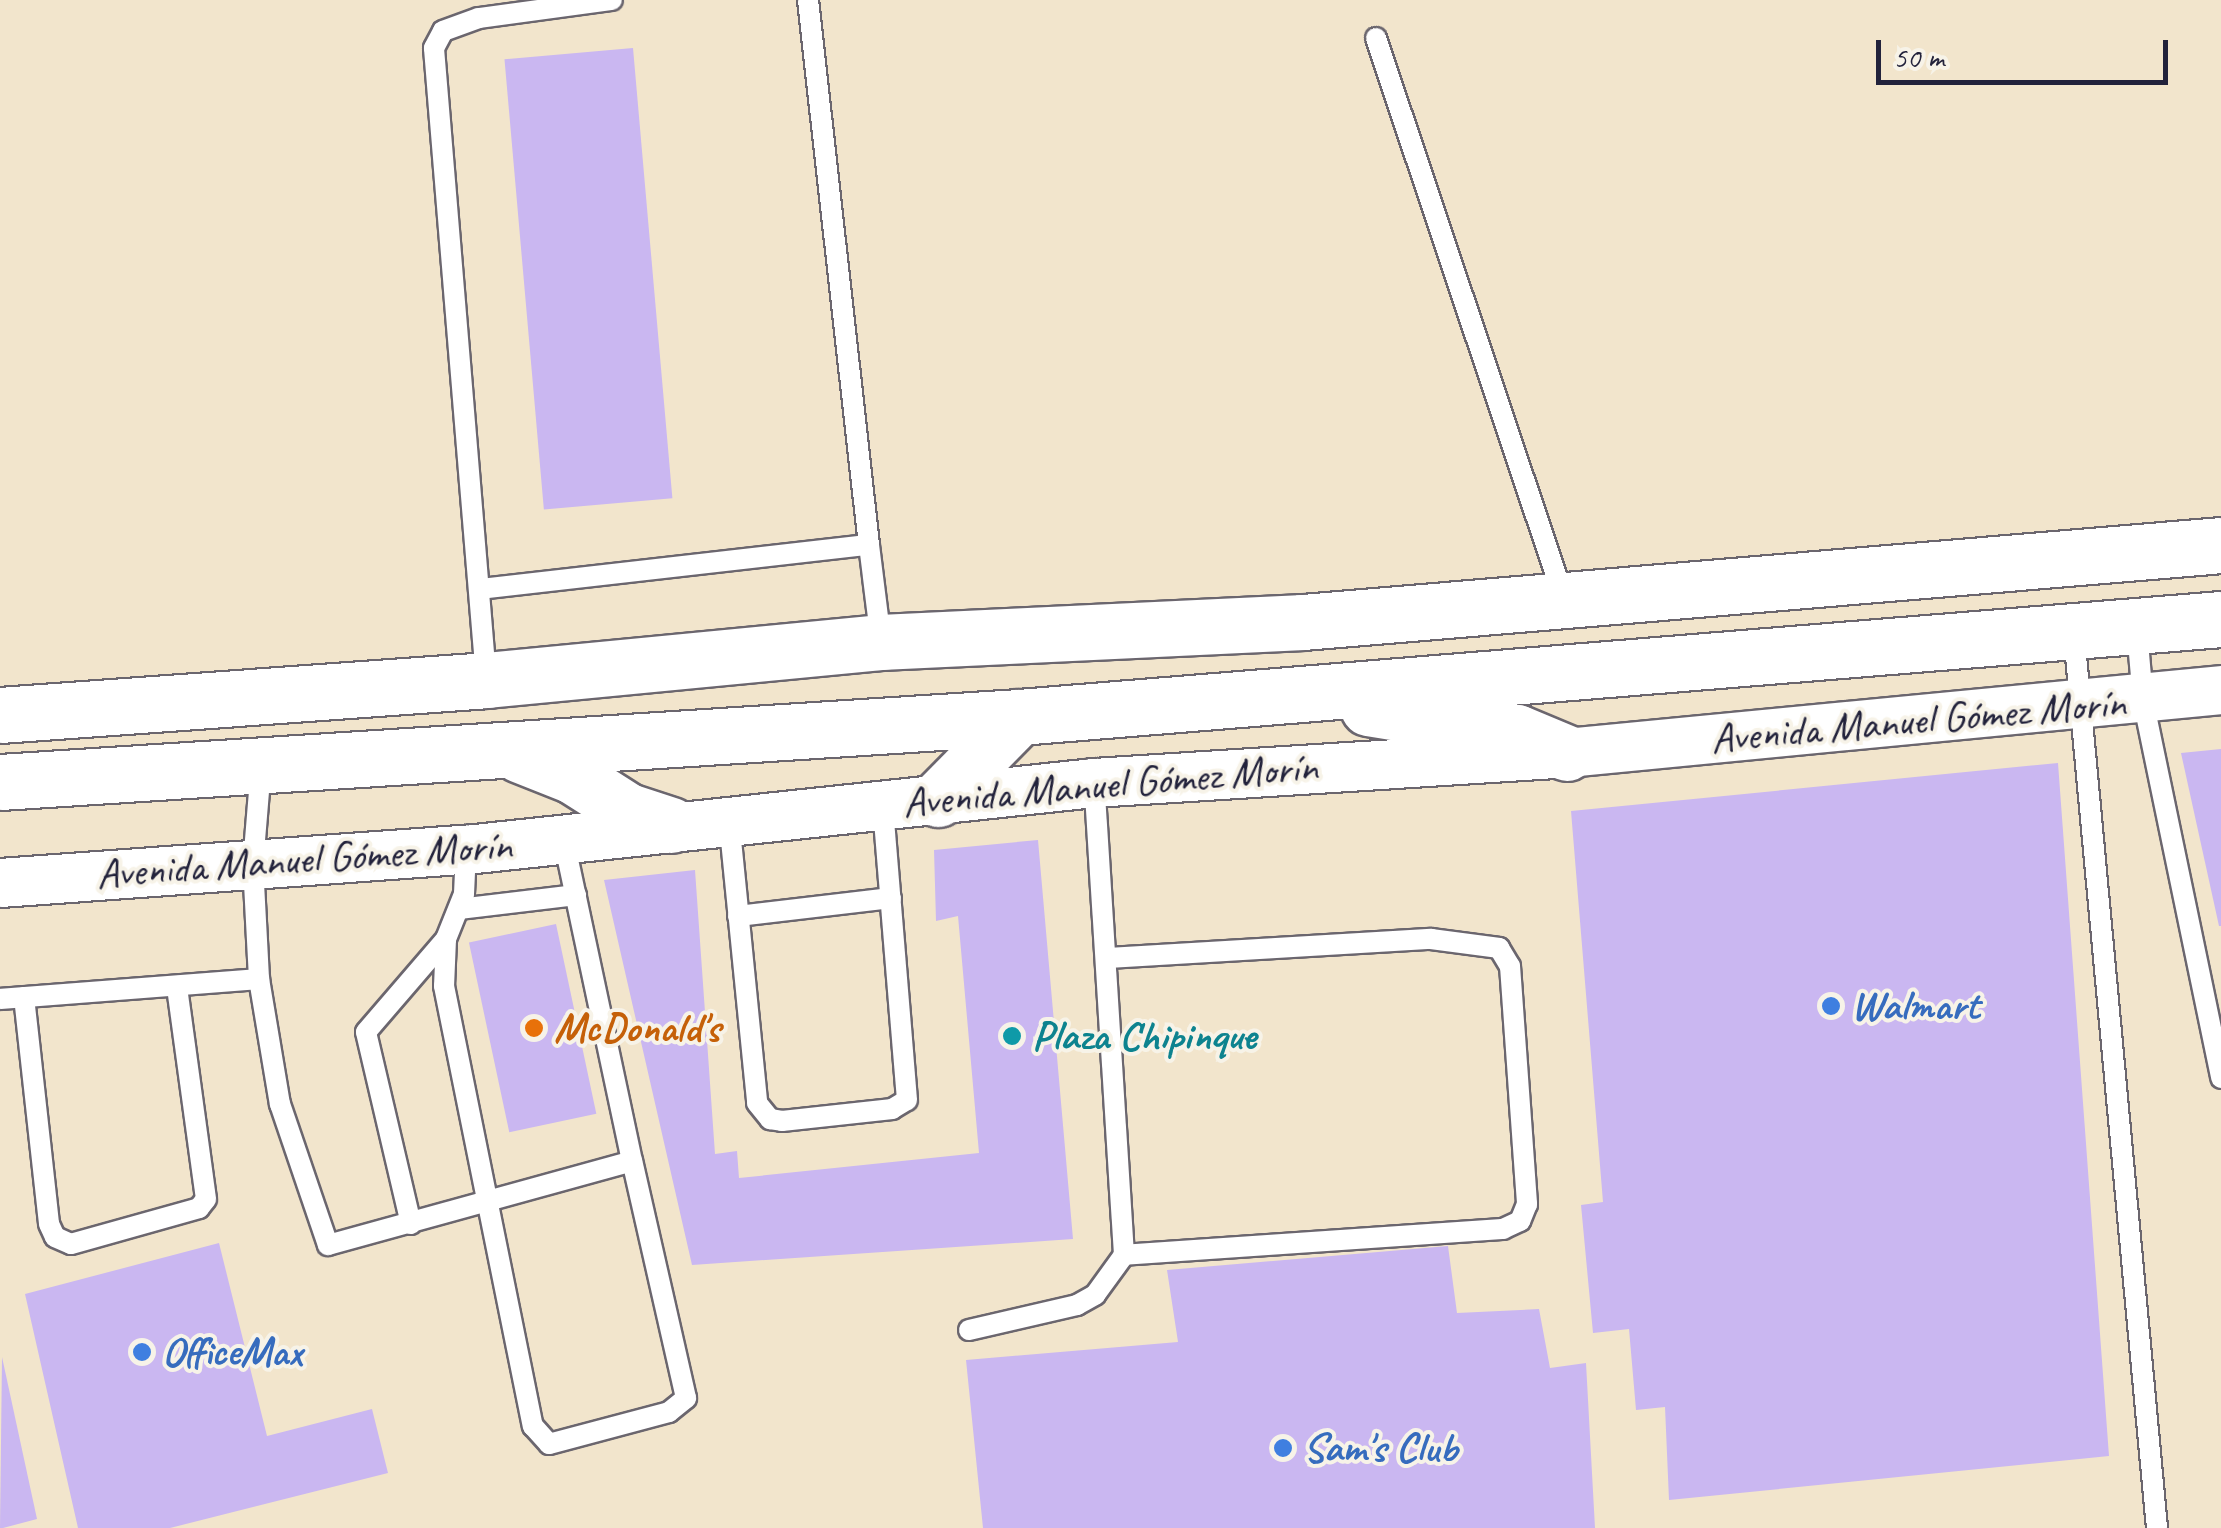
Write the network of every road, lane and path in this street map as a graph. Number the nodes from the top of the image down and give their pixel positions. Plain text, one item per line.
1 (612, 0) edge
2 (808, 0) edge
3 (1376, 38) dead end
4 (2221, 544) edge
5 (869, 545) junction
6 (480, 588) junction
7 (1563, 598) junction
8 (2221, 618) edge
9 (2137, 628) junction
10 (2074, 633) junction
11 (881, 642) junction
12 (486, 680) junction
13 (1330, 690) junction
14 (2221, 690) edge
15 (2143, 700) junction
16 (2077, 707) junction
17 (0, 716) edge
18 (1019, 717) junction
19 (512, 752) junction
20 (1567, 752) junction
21 (261, 765) junction
22 (0, 782) edge
23 (1094, 783) junction
24 (938, 799) junction
25 (882, 804) junction
26 (729, 818) junction
27 (671, 825) junction
28 (564, 840) junction
29 (466, 850) junction
30 (253, 864) junction
31 (0, 884) edge
32 (576, 895) junction
33 (891, 898) junction
34 (459, 909) junction
35 (738, 916) junction
36 (446, 940) junction
37 (1108, 958) junction
38 (260, 979) junction
39 (177, 986) junction
40 (24, 997) junction
41 (0, 999) edge
42 (2221, 1078) edge
43 (632, 1161) junction
44 (490, 1202) junction
45 (411, 1224) junction
46 (1124, 1254) junction
47 (969, 1330) dead end
48 (2157, 1528) edge

1 - 6 lane
2 - 5 lane
3 - 7 lane
4 - 7 main road
5 - 6 lane
5 - 11 lane
6 - 12 lane
7 - 11 main road
8 - 9 main road, Avenida Manuel Gómez Morín
9 - 10 main road, Avenida Manuel Gómez Morín
9 - 15 lane
10 - 13 main road, Avenida Manuel Gómez Morín
10 - 16 lane
11 - 12 main road
12 - 17 main road
13 - 18 main road, Avenida Manuel Gómez Morín
13 - 20 main road
14 - 15 street, Avenida Manuel Gómez Morín
15 - 16 street, Avenida Manuel Gómez Morín
15 - 42 lane
16 - 20 street, Avenida Manuel Gómez Morín
16 - 48 lane
18 - 19 main road, Avenida Manuel Gómez Morín
18 - 24 main road
19 - 21 main road, Avenida Manuel Gómez Morín
19 - 27 main road
20 - 23 street, Avenida Manuel Gómez Morín
21 - 22 main road, Avenida Manuel Gómez Morín
21 - 30 lane
23 - 24 street, Avenida Manuel Gómez Morín
23 - 37 lane
24 - 25 street, Avenida Manuel Gómez Morín
25 - 26 street, Avenida Manuel Gómez Morín
25 - 33 lane
26 - 27 street, Avenida Manuel Gómez Morín
26 - 35 lane
27 - 28 street, Avenida Manuel Gómez Morín
28 - 29 street, Avenida Manuel Gómez Morín
28 - 32 lane
29 - 30 street, Avenida Manuel Gómez Morín
29 - 34 lane
30 - 31 street, Avenida Manuel Gómez Morín
30 - 38 lane
32 - 34 lane
32 - 43 lane
33 - 35 lane
33 - 35 lane
34 - 36 lane
36 - 44 lane
36 - 45 lane
37 - 46 lane
37 - 46 lane
38 - 39 lane
38 - 45 lane
39 - 40 lane
39 - 40 lane
40 - 41 lane
43 - 44 lane
43 - 44 lane
44 - 45 lane
46 - 47 lane

